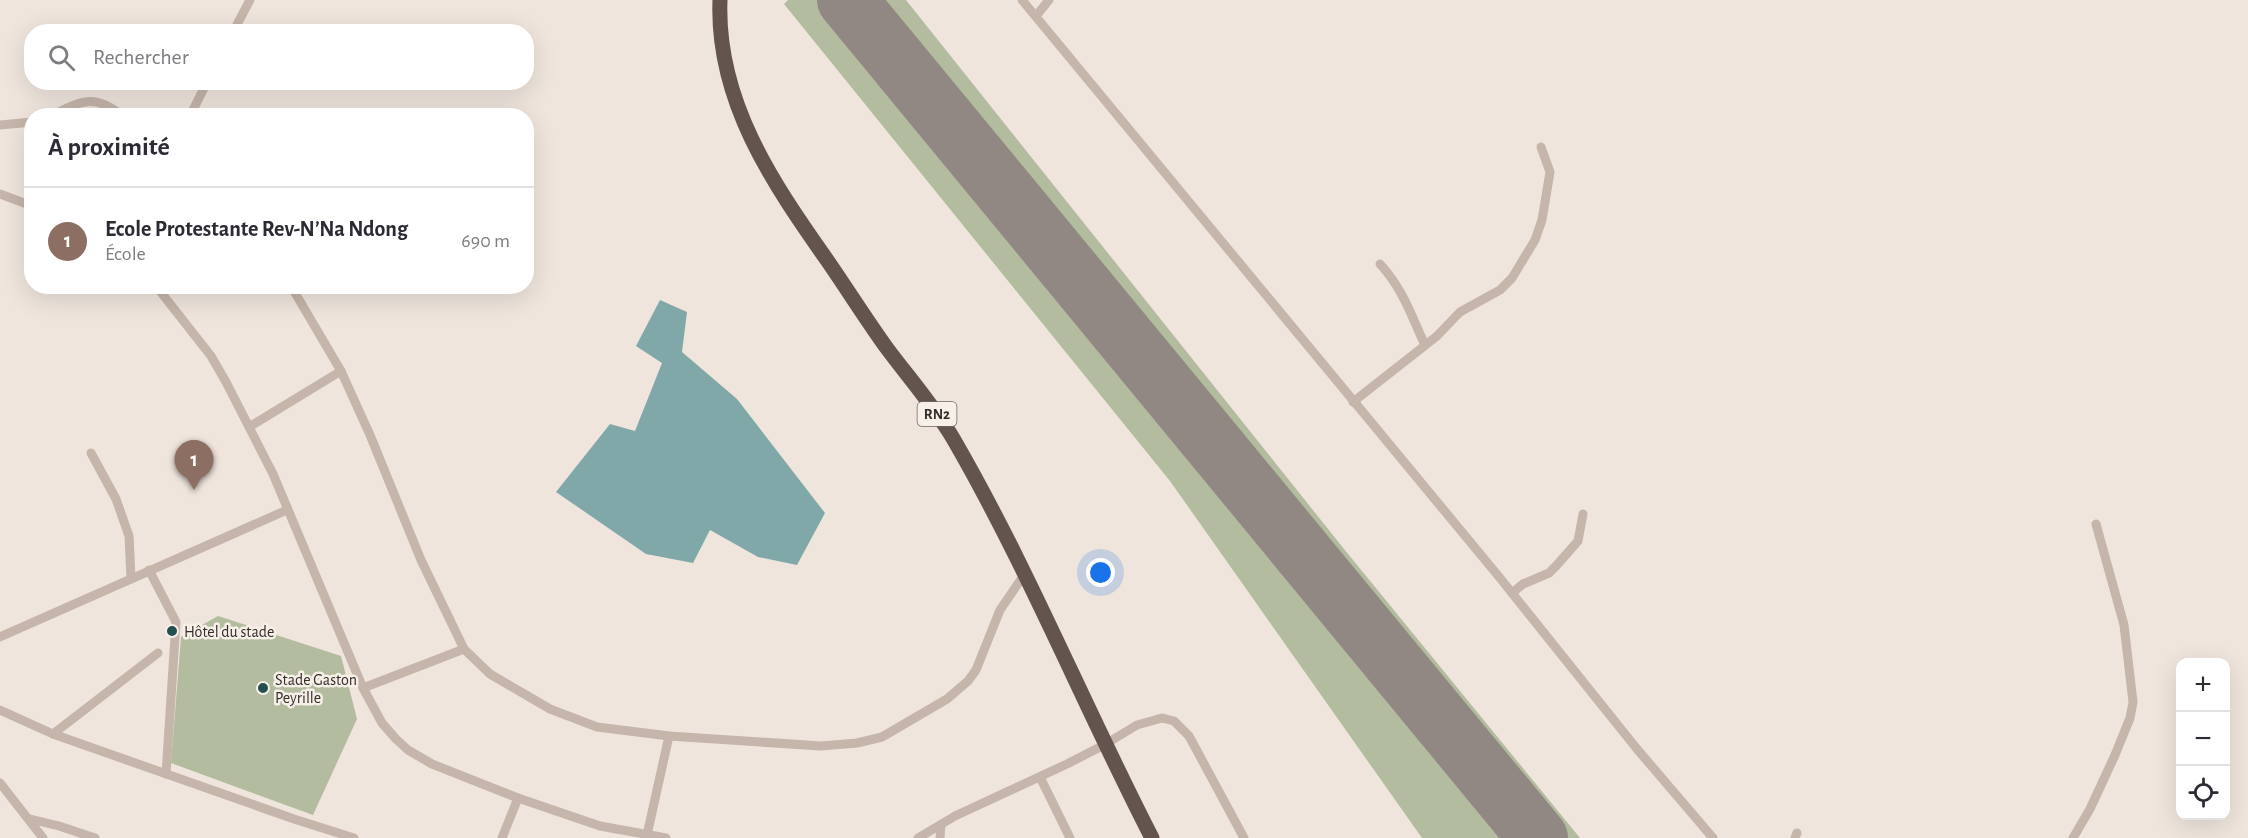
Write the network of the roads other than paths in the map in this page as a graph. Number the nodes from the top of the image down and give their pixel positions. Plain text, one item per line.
1 (250, 0) edge
2 (720, 0) edge
3 (1022, 0) edge
4 (1049, 0) edge
5 (1036, 16) junction
6 (237, 24) edge
7 (203, 90) edge
8 (65, 108) edge
9 (113, 108) edge
10 (194, 108) edge
11 (24, 123) edge
12 (0, 125) edge
13 (1541, 147) dead end
14 (0, 194) edge
15 (24, 203) edge
16 (1380, 264) dead end
17 (162, 294) edge
18 (296, 294) edge
19 (1425, 345) junction
20 (341, 371) junction
21 (1353, 402) junction
22 (249, 427) junction
23 (91, 453) dead end
24 (287, 510) junction
25 (1583, 514) dead end
26 (2096, 524) dead end
27 (149, 570) junction
28 (1024, 575) junction
29 (131, 578) junction
30 (1512, 593) junction
31 (0, 638) edge
32 (464, 649) junction
33 (158, 653) dead end
34 (363, 688) junction
35 (0, 710) edge
36 (53, 734) junction
37 (669, 736) junction
38 (1104, 745) junction
39 (166, 774) junction
40 (1040, 777) junction
41 (0, 783) edge
42 (519, 798) junction
43 (30, 819) junction
44 (941, 825) junction
45 (647, 835) junction
46 (44, 838) edge
47 (95, 838) edge
48 (354, 838) edge
49 (502, 838) edge
50 (666, 838) edge
51 (918, 838) edge
52 (940, 838) edge
53 (1071, 838) edge
54 (1152, 838) edge
55 (1244, 838) edge
56 (1713, 838) edge
57 (2073, 838) edge

1 - 6 street
2 - 28 highway, RN2
3 - 5 street
4 - 5 street
5 - 21 street
7 - 10 street
8 - 9 street
11 - 12 street
13 - 19 street
14 - 15 street
16 - 19 street
17 - 22 street
18 - 20 street
19 - 21 street
20 - 22 street
20 - 32 street
21 - 30 street
22 - 24 street
23 - 29 street
24 - 27 street
24 - 34 street
25 - 30 street
26 - 57 street
27 - 29 street
27 - 39 street
28 - 37 street
28 - 38 highway, RN2
29 - 31 street
30 - 56 street
32 - 34 street
32 - 37 street
33 - 36 street
34 - 42 street
35 - 36 street
36 - 39 street
37 - 45 street
38 - 40 street
38 - 54 highway, RN2
38 - 55 street
39 - 48 street
40 - 44 street
40 - 53 street
41 - 43 street
42 - 45 street
42 - 49 street
43 - 46 street
43 - 47 street
44 - 51 street
44 - 52 street
45 - 50 street

